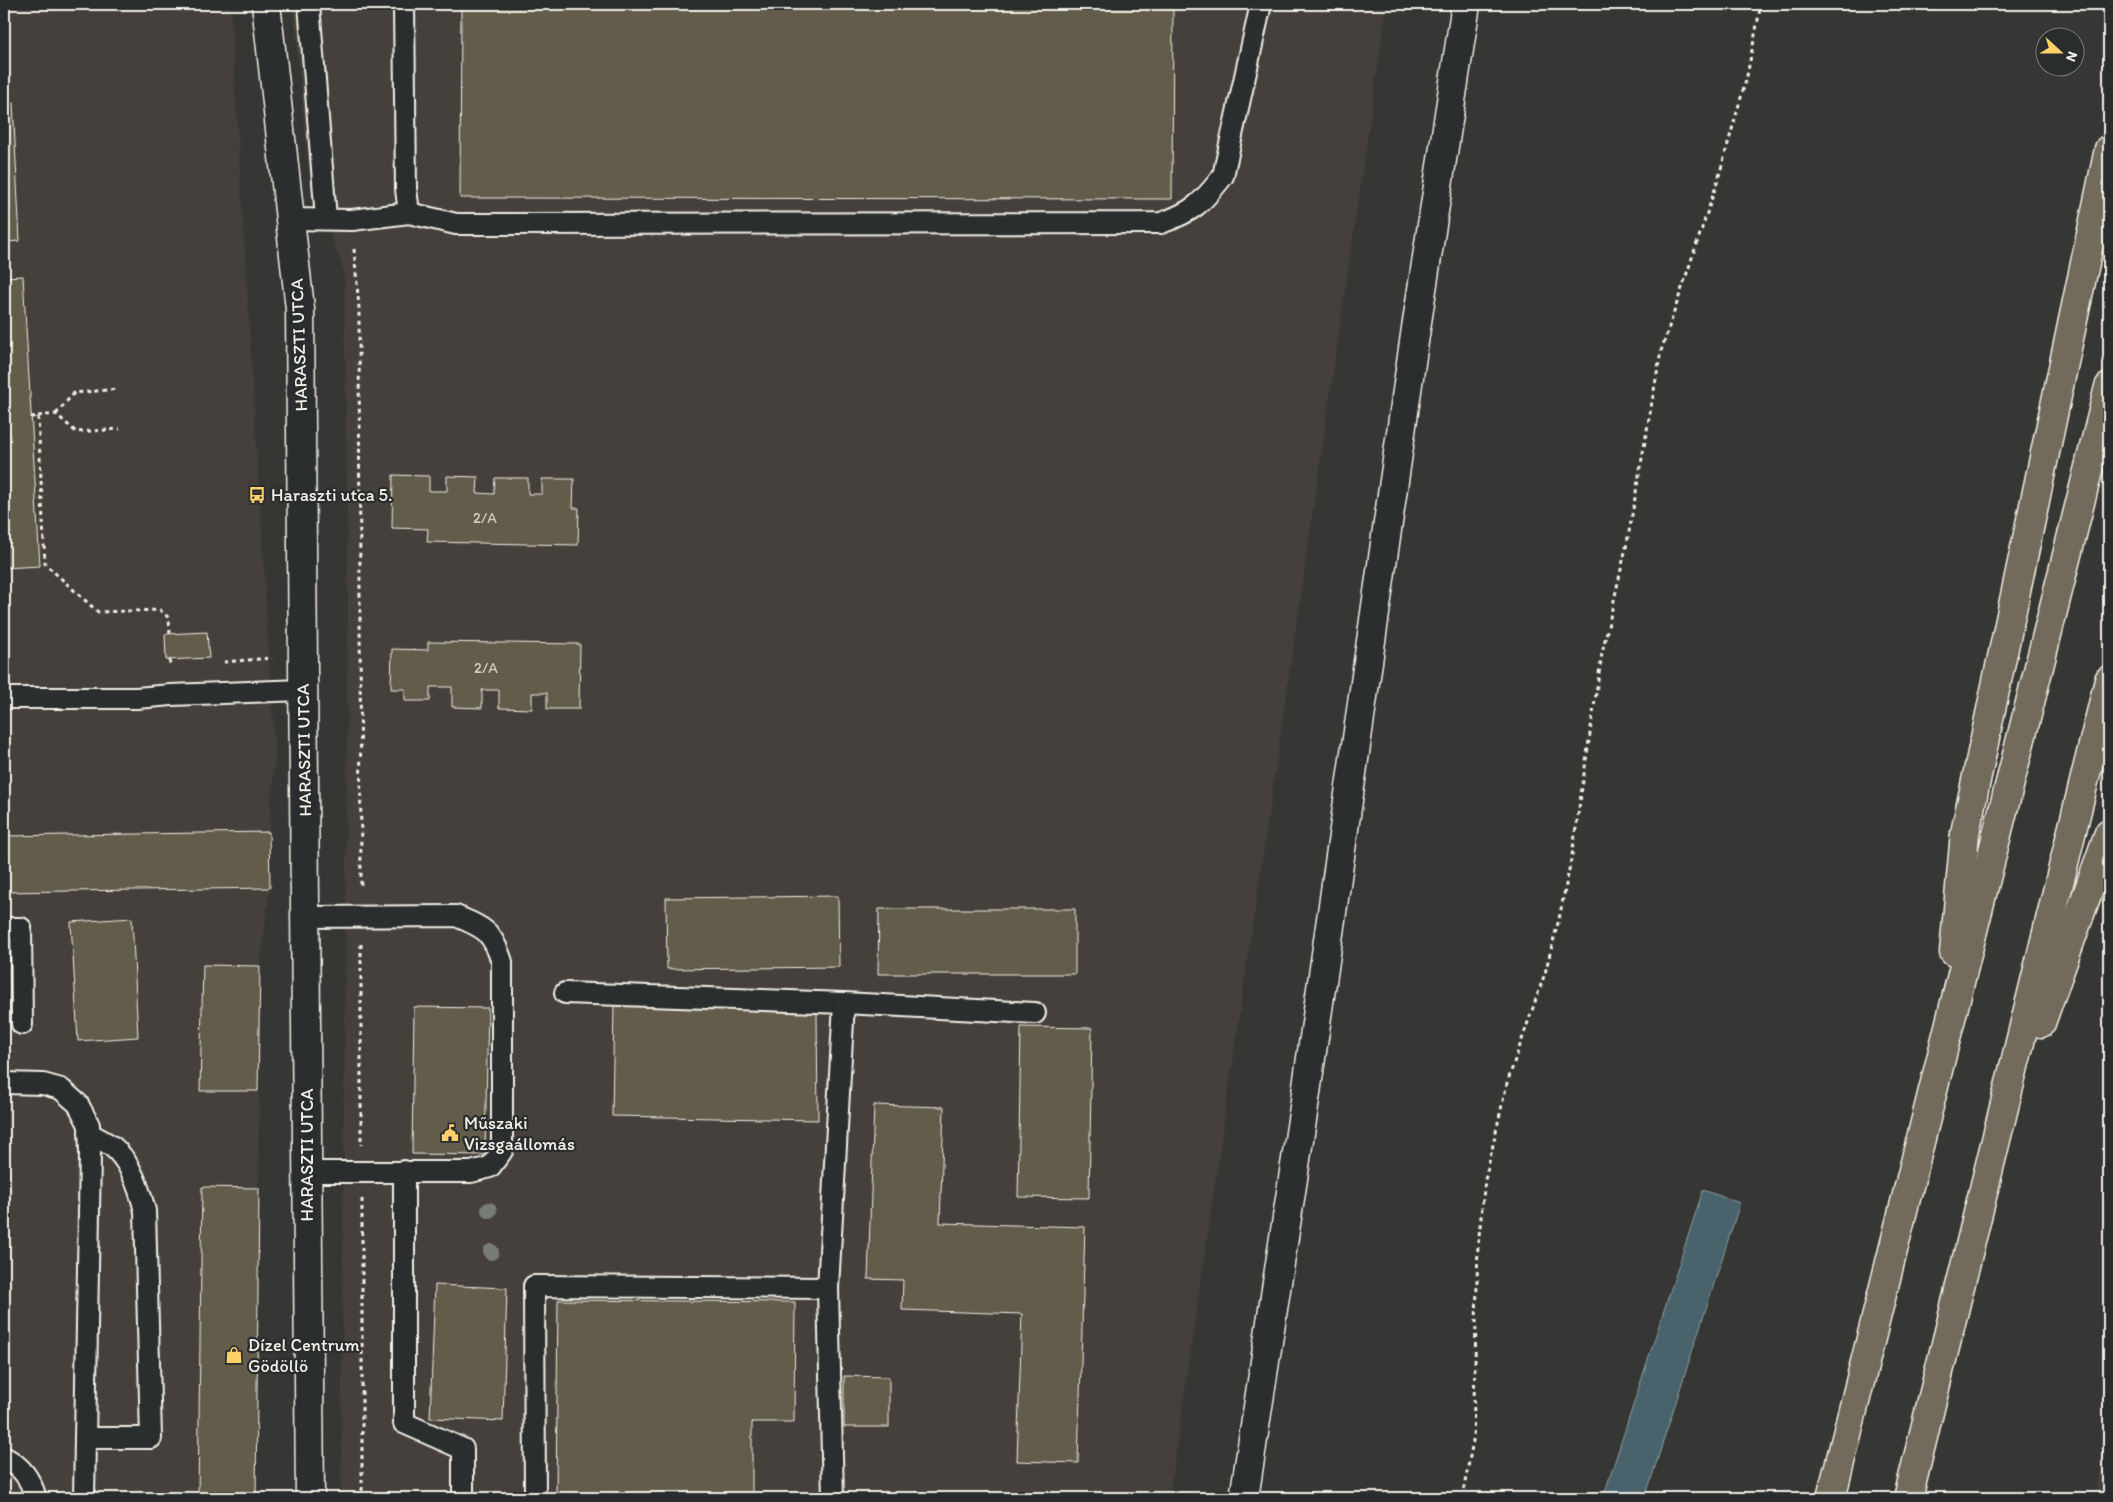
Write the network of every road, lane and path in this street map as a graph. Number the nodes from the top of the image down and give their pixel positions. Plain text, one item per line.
1 (266, 4) edge
2 (309, 4) edge
3 (404, 4) edge
4 (1261, 4) edge
5 (1466, 4) edge
6 (1761, 4) edge
7 (2109, 149) edge
8 (409, 213) junction
9 (290, 219) junction
10 (326, 219) junction
11 (352, 220) junction
12 (2109, 387) edge
13 (118, 389) dead end
14 (56, 414) junction
15 (38, 416) junction
16 (31, 417) dead end
17 (120, 429) dead end
18 (170, 634) dead end
19 (303, 656) junction
20 (170, 660) dead end
21 (218, 662) dead end
22 (180, 665) dead end
23 (2109, 680) edge
24 (304, 690) junction
25 (4, 698) edge
26 (2109, 833) edge
27 (361, 916) junction
28 (305, 917) junction
29 (4, 928) edge
30 (565, 993) dead end
31 (844, 1003) junction
32 (1034, 1013) dead end
33 (22, 1024) dead end
34 (1945, 1053) junction
35 (4, 1083) edge
36 (89, 1133) junction
37 (1992, 1159) junction
38 (362, 1171) junction
39 (404, 1171) junction
40 (307, 1172) junction
41 (828, 1288) junction
42 (85, 1438) junction
43 (4, 1457) edge
44 (36, 1498) edge
45 (84, 1498) edge
46 (310, 1498) edge
47 (362, 1498) edge
48 (463, 1498) edge
49 (534, 1498) edge
50 (833, 1498) edge
51 (1244, 1498) edge
52 (1462, 1498) edge
53 (1832, 1498) edge
54 (1908, 1498) edge

1 - 9 street, HARASZTI UTCA
2 - 10 lane
3 - 8 lane
4 - 8 lane
5 - 51 street
6 - 52 path
7 - 34 highway
8 - 11 lane
9 - 10 lane
9 - 19 street, HARASZTI UTCA
10 - 11 lane
11 - 27 path
12 - 34 highway
13 - 14 path
14 - 15 path
14 - 17 path
15 - 16 path
15 - 18 path
19 - 21 path
19 - 24 street, HARASZTI UTCA
20 - 22 path
23 - 37 highway
24 - 25 lane
24 - 28 street, HARASZTI UTCA
26 - 37 highway
27 - 28 lane
27 - 38 path
27 - 39 lane
28 - 40 street, HARASZTI UTCA
29 - 33 lane
30 - 31 lane
31 - 32 lane
31 - 41 lane
34 - 53 highway
35 - 36 lane
36 - 42 lane
36 - 42 lane
37 - 54 highway
38 - 39 lane
38 - 40 lane
38 - 47 path
39 - 48 lane
40 - 46 street, HARASZTI UTCA
41 - 49 lane
41 - 50 lane
42 - 45 lane
43 - 44 lane

